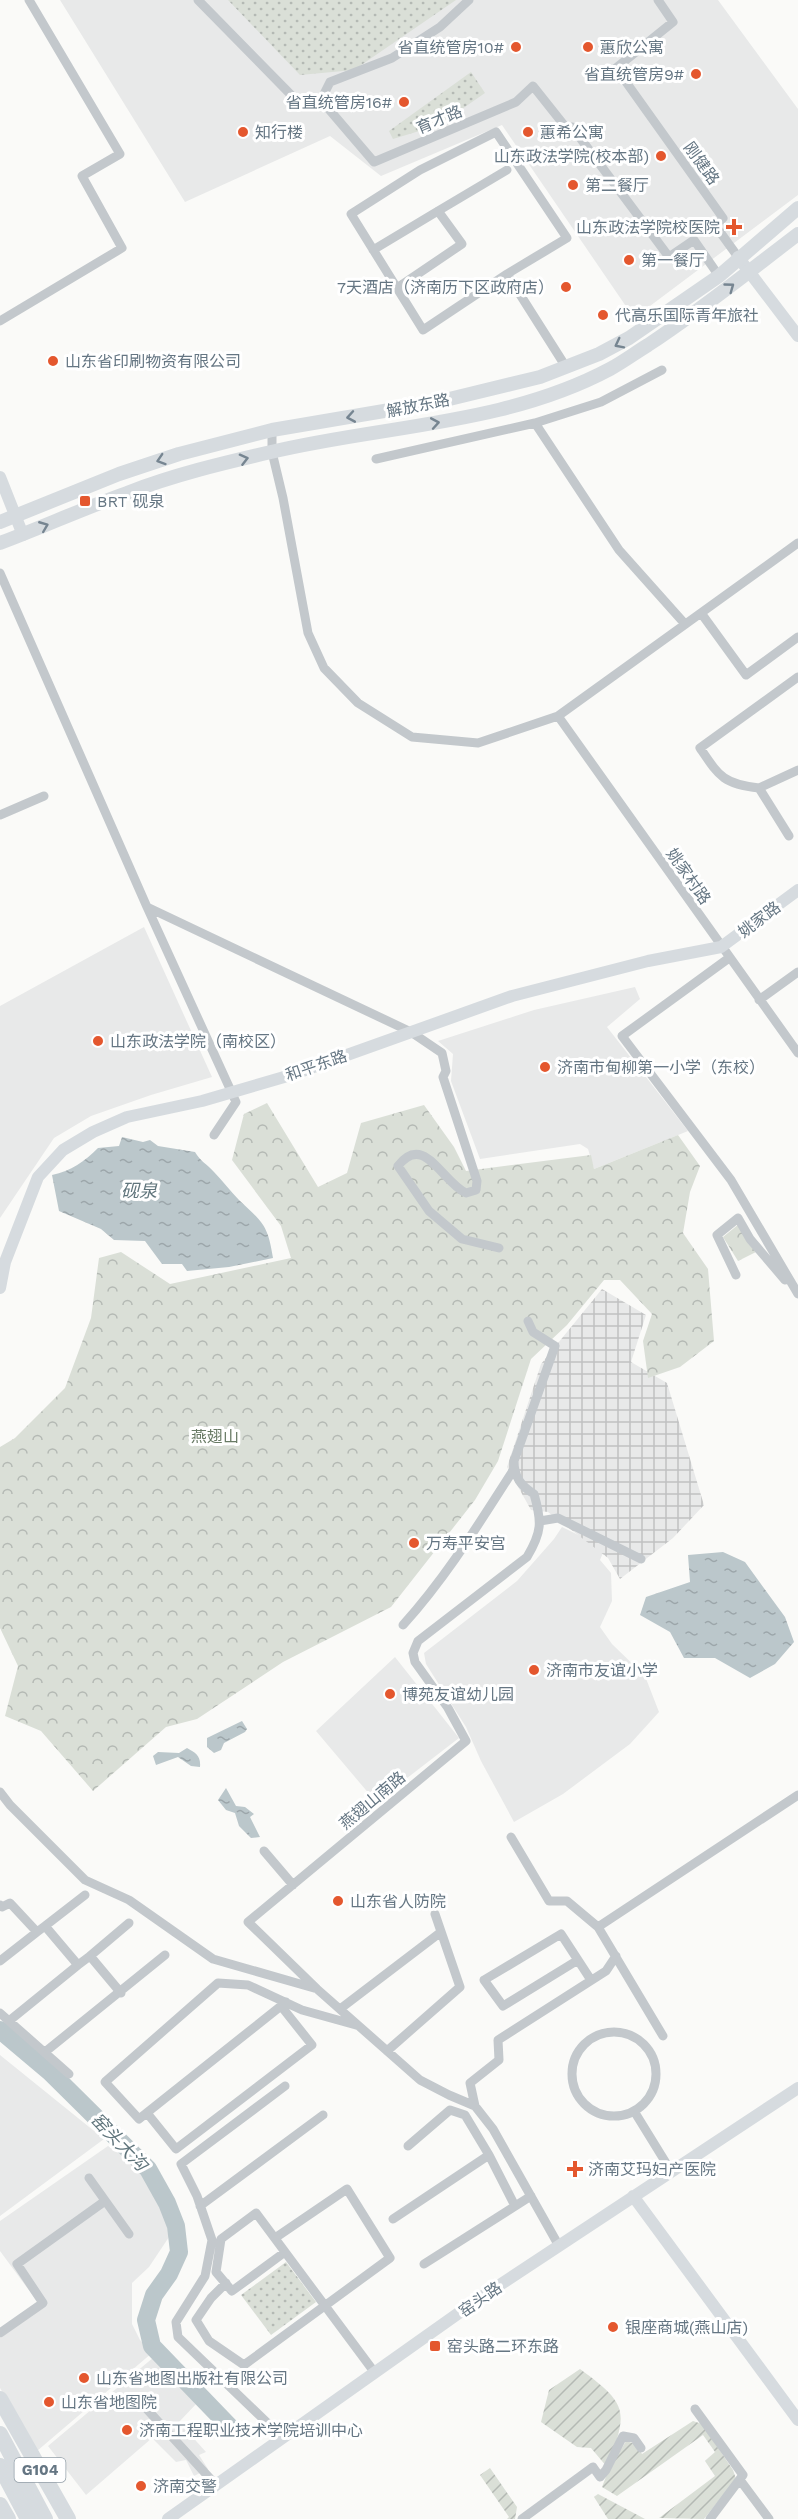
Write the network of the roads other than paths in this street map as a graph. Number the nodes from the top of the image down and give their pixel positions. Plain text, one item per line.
1 (30, 0) edge
2 (198, 0) edge
3 (469, 0) edge
4 (658, 0) edge
5 (321, 100) junction
6 (507, 170) dead end
7 (798, 208) edge
8 (438, 210) junction
9 (798, 234) edge
10 (373, 250) junction
11 (738, 257) junction
12 (750, 273) junction
13 (507, 274) junction
14 (719, 276) junction
15 (397, 288) junction
16 (0, 321) edge
17 (798, 336) edge
18 (566, 367) junction
19 (662, 370) dead end
20 (535, 423) junction
21 (272, 430) junction
22 (272, 452) junction
23 (376, 459) dead end
24 (0, 477) edge
25 (16, 516) junction
26 (0, 522) edge
27 (23, 534) junction
28 (0, 543) edge
29 (798, 543) edge
30 (0, 573) edge
31 (701, 613) junction
32 (686, 624) junction
33 (798, 637) edge
34 (798, 677) edge
35 (558, 716) junction
36 (798, 770) edge
37 (759, 788) junction
38 (44, 796) dead end
39 (0, 815) edge
40 (789, 836) dead end
41 (798, 890) edge
42 (147, 907) junction
43 (721, 947) junction
44 (729, 958) junction
45 (798, 972) edge
46 (759, 1000) junction
47 (411, 1032) junction
48 (797, 1049) edge
49 (231, 1091) junction
50 (214, 1135) dead end
51 (499, 1248) dead end
52 (736, 1275) dead end
53 (0, 1288) edge
54 (798, 1295) edge
55 (528, 1321) dead end
56 (514, 1470) junction
57 (540, 1521) junction
58 (641, 1559) dead end
59 (403, 1625) dead end
60 (0, 1792) edge
61 (798, 1795) edge
62 (511, 1838) dead end
63 (264, 1851) dead end
64 (293, 1885) junction
65 (85, 1895) dead end
66 (1, 1907) edge
67 (435, 1914) dead end
68 (129, 1923) dead end
69 (598, 1927) junction
70 (41, 1929) junction
71 (441, 1932) junction
72 (165, 1955) dead end
73 (90, 1956) junction
74 (616, 1956) junction
75 (578, 1960) junction
76 (0, 1961) edge
77 (78, 1965) junction
78 (589, 1977) dead end
79 (316, 1989) junction
80 (121, 1993) junction
81 (283, 2004) junction
82 (340, 2009) junction
83 (0, 2013) edge
84 (9, 2021) junction
85 (358, 2025) junction
86 (663, 2036) dead end
87 (387, 2051) junction
88 (45, 2052) junction
89 (69, 2074) dead end
90 (285, 2086) dead end
91 (798, 2088) edge
92 (475, 2106) junction
93 (634, 2111) junction
94 (147, 2113) junction
95 (323, 2115) dead end
96 (408, 2146) dead end
97 (489, 2155) junction
98 (671, 2171) junction
99 (89, 2178) dead end
100 (531, 2196) junction
101 (633, 2196) junction
102 (105, 2201) junction
103 (200, 2206) junction
104 (515, 2206) junction
105 (393, 2219) dead end
106 (129, 2234) dead end
107 (275, 2238) junction
108 (559, 2246) junction
109 (285, 2252) junction
110 (424, 2264) dead end
111 (226, 2283) junction
112 (325, 2306) junction
113 (0, 2333) edge
114 (375, 2373) junction
115 (0, 2399) edge
116 (144, 2406) dead end
117 (695, 2409) dead end
118 (798, 2420) edge
119 (0, 2434) edge
120 (283, 2438) junction
121 (641, 2448) dead end
122 (0, 2466) edge
123 (740, 2480) junction
124 (216, 2485) junction
125 (0, 2505) edge
126 (8, 2519) edge
127 (28, 2519) edge
128 (45, 2519) edge
129 (68, 2519) edge
130 (168, 2519) edge
131 (522, 2519) edge
132 (710, 2519) edge
133 (769, 2519) edge

1 - 16 street
2 - 5 street
3 - 5 street
4 - 11 street, 刚健路
5 - 14 street, 育才路
6 - 8 street
7 - 11 main road, 解放东路
8 - 10 street
8 - 15 street
9 - 12 main road, 解放东路
10 - 13 street
10 - 15 street
11 - 12 main road
11 - 14 main road, 解放东路
12 - 17 main road
22 -> 12 main road, 解放东路
13 - 15 street
13 - 18 street
14 -> 18 main road, 解放东路
18 -> 21 main road, 解放东路
19 - 20 street
20 - 23 street
20 - 32 street
21 - 22 street
21 -> 25 main road, 解放东路
27 -> 22 main road, 解放东路
22 - 35 street
24 - 25 main road
25 - 26 main road, 解放东路
25 - 27 main road
27 - 28 main road, 解放东路
29 - 31 street
30 - 42 street
31 - 32 street
31 - 33 street
32 - 35 street
34 - 37 street
35 - 43 street, 姚家村路
36 - 37 street
37 - 40 street
38 - 39 street
41 - 43 main road, 姚家路
42 - 47 street
42 - 49 street
43 - 44 street, 姚家村路
43 - 47 main road, 和平东路
44 - 46 street, 姚家村路
44 - 54 street
45 - 46 street
46 - 48 street, 姚家村路
47 - 49 main road, 和平东路
47 - 51 street
49 - 50 street
49 - 53 main road, 和平东路
52 - 54 street
55 - 56 street
56 - 57 street
56 - 59 street
57 - 58 street
57 - 64 street, 燕翅山南路
60 - 79 street
61 - 69 street
62 - 69 street
63 - 64 street
64 - 79 street, 燕翅山南路
65 - 70 street
66 - 70 street
67 - 71 street
68 - 73 street
69 - 74 street
70 - 76 street
70 - 77 street
71 - 82 street
71 - 87 street
72 - 80 street
73 - 77 street
73 - 80 street
74 - 86 street
74 - 92 street
75 - 75 street
75 - 78 street
77 - 84 street
79 - 82 street, 燕翅山南路
80 - 88 street
81 - 85 street
81 - 94 street
81 - 94 street
81 - 94 street
82 - 85 street, 燕翅山南路
83 - 84 street
84 - 88 street
85 - 87 street, 燕翅山南路
87 - 92 street, 燕翅山南路
88 - 89 street
90 - 103 street
91 - 98 main road, 窑头路
92 - 100 street, 燕翅山南路
93 - 93 street
93 - 98 street
95 - 103 street
96 - 97 street
97 - 104 street
97 - 105 street
98 - 101 main road, 窑头路
99 - 102 street
100 - 104 street
100 - 108 street, 燕翅山南路
101 - 108 main road, 窑头路
101 - 118 main road
102 - 106 street
102 - 113 street
103 - 120 street
104 - 110 street
107 - 109 street
107 - 111 street
107 - 112 street
108 - 114 main road, 窑头路
109 - 111 street
109 - 112 street
111 - 112 street
112 - 114 street
114 - 120 main road, 窑头路
115 - 129 highway, G104
116 - 124 street
117 - 123 street
119 - 128 highway
120 - 124 main road, 窑头路
121 - 131 street
122 - 127 highway
123 - 132 street
123 - 133 street
124 - 130 main road, 窑头路
125 - 126 highway

